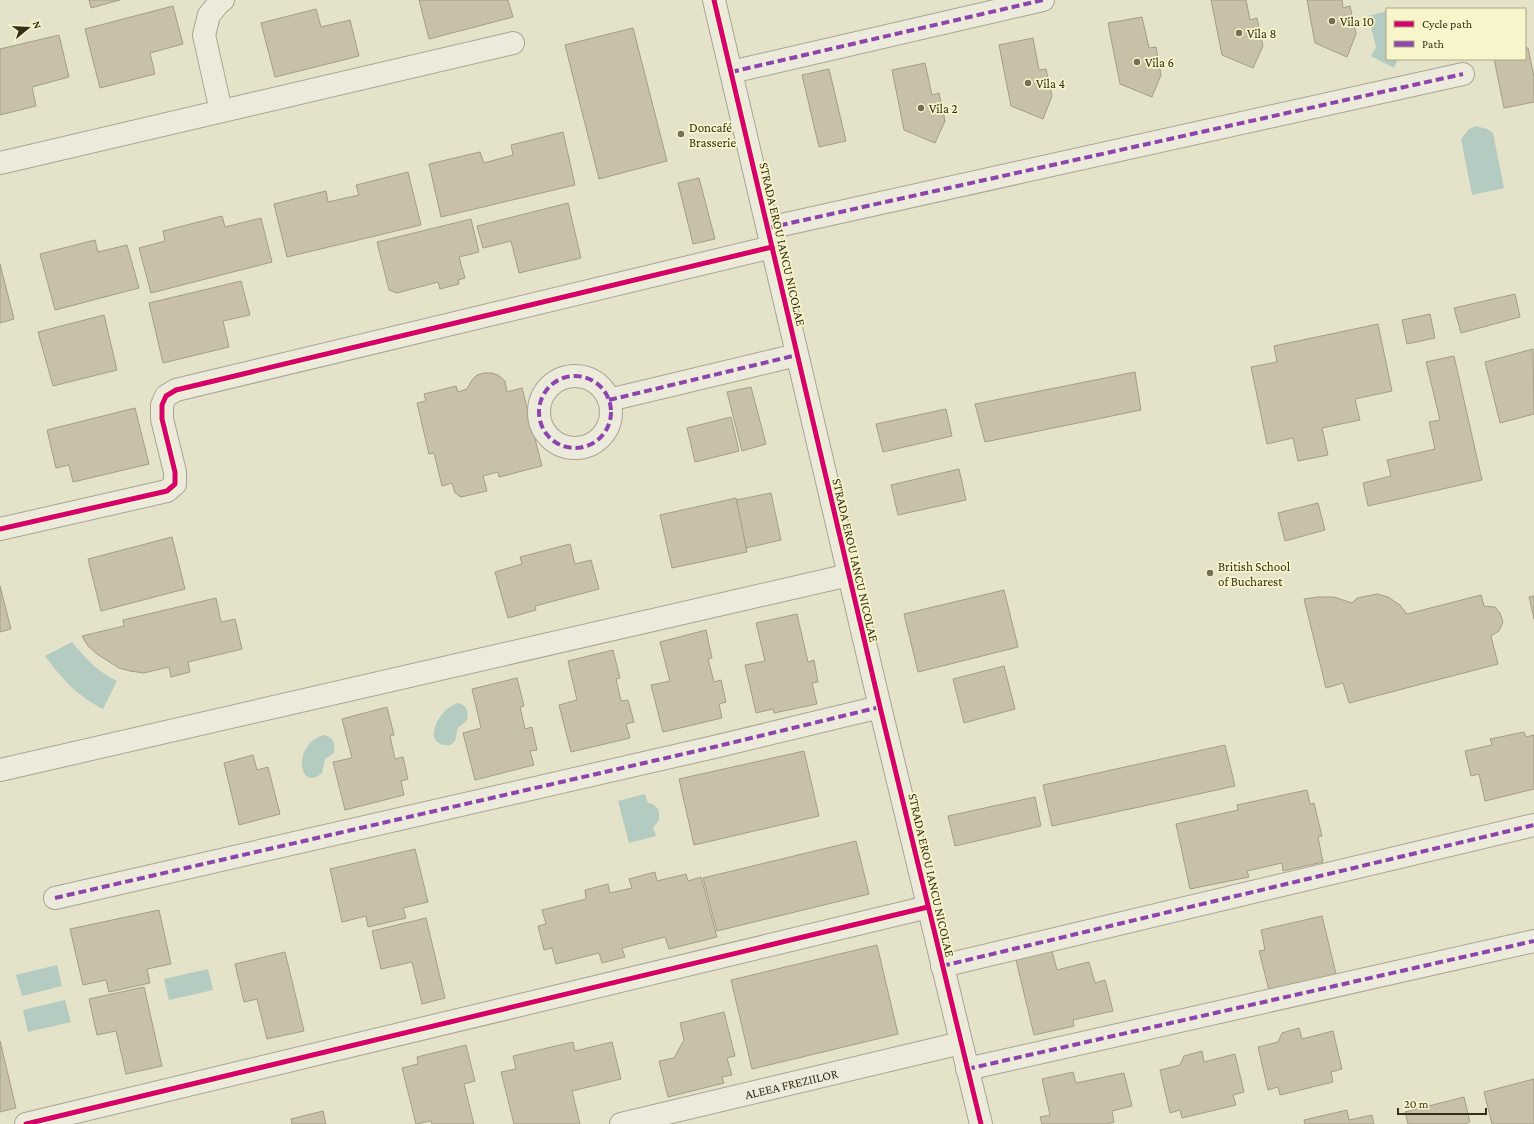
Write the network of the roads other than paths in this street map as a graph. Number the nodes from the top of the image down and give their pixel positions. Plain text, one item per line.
1 (223, 0) edge
2 (714, 0) edge
3 (1043, 0) edge
4 (513, 44) dead end
5 (731, 72) junction
6 (1463, 74) dead end
7 (221, 111) junction
8 (0, 163) edge
9 (770, 238) junction
10 (797, 355) junction
11 (609, 400) dead end
12 (0, 529) edge
13 (849, 575) junction
14 (880, 707) junction
15 (0, 770) edge
16 (1534, 825) edge
17 (55, 898) dead end
18 (928, 907) junction
19 (1534, 941) edge
20 (942, 966) junction
21 (961, 1043) junction
22 (967, 1069) junction
23 (26, 1124) edge
24 (621, 1124) edge
25 (980, 1124) edge

1 - 7 street
2 - 5 street, STRADA EROU IANCU NICOLAE
3 - 5 street
4 - 7 street
5 - 9 street, STRADA EROU IANCU NICOLAE
6 - 9 street
7 - 8 street
9 - 10 street, STRADA EROU IANCU NICOLAE
9 - 12 street
10 - 11 street
10 - 13 street, STRADA EROU IANCU NICOLAE
13 - 14 street, STRADA EROU IANCU NICOLAE
13 - 15 street
14 - 17 street
14 - 18 street, STRADA EROU IANCU NICOLAE
16 - 20 street
18 - 20 street, STRADA EROU IANCU NICOLAE
18 - 23 street
19 - 22 street
20 - 21 street, STRADA EROU IANCU NICOLAE
21 - 22 street, STRADA EROU IANCU NICOLAE
21 - 24 street, ALEEA FREZIILOR
22 - 25 street, STRADA EROU IANCU NICOLAE

